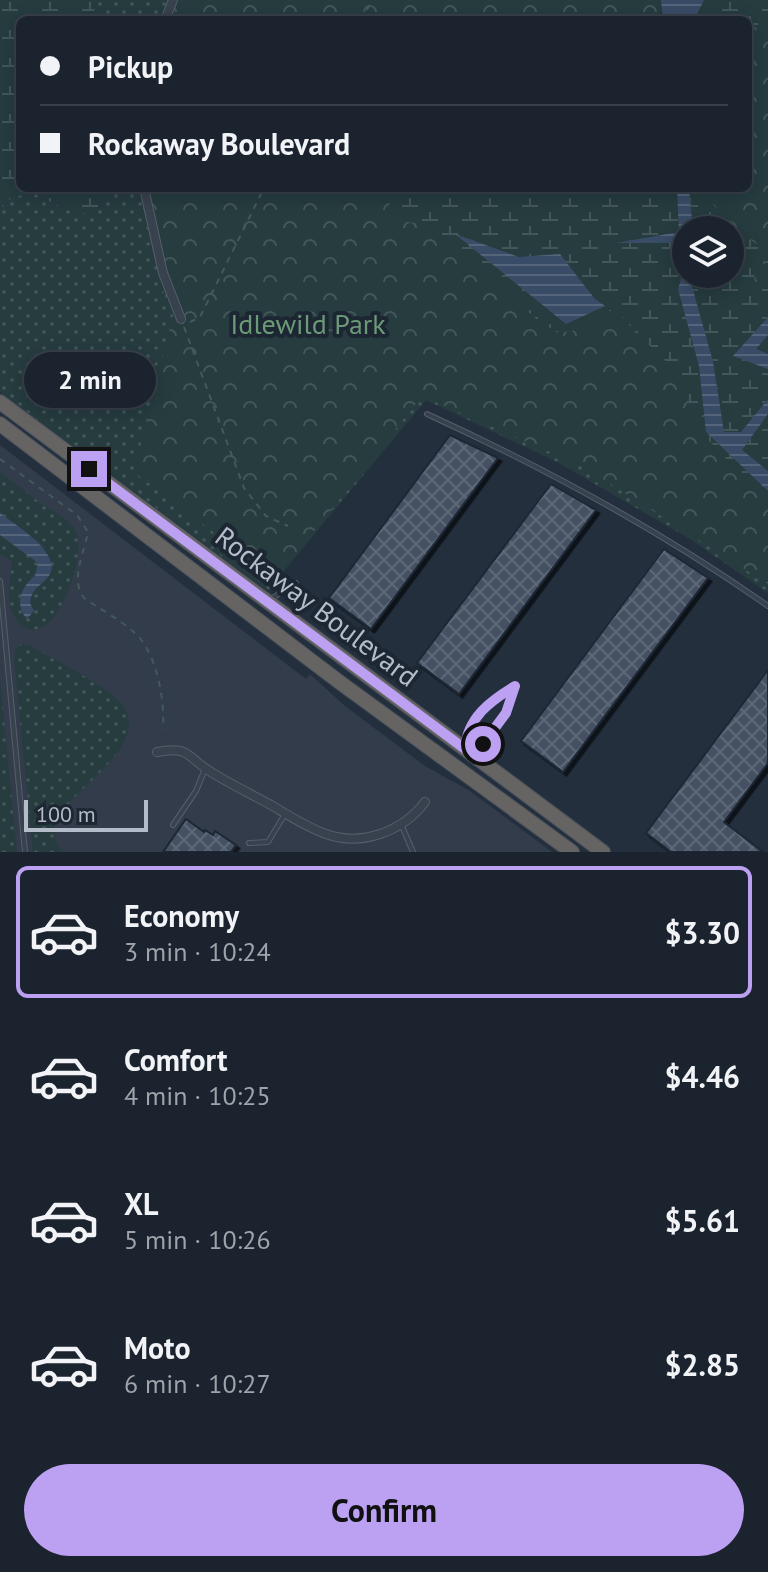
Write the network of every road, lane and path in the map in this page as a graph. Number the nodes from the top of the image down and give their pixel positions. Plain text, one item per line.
1 (145, 192) edge
2 (262, 192) edge
3 (181, 319) junction
4 (0, 402) edge
5 (427, 414) dead end
6 (0, 424) edge
7 (0, 459) edge
8 (288, 526) dead end
9 (0, 581) edge
10 (296, 583) dead end
11 (267, 602) junction
12 (768, 606) edge
13 (163, 729) dead end
14 (465, 749) junction
15 (157, 752) dead end
16 (205, 769) junction
17 (425, 802) dead end
18 (285, 814) junction
19 (401, 824) junction
20 (173, 825) dead end
21 (249, 843) dead end
22 (25, 852) edge
23 (413, 852) edge
24 (572, 852) edge
25 (603, 852) edge

1 - 3 street
2 - 3 path
3 - 8 path
4 - 11 highway, Rockaway Boulevard
5 - 12 lane
6 - 24 highway, Rockaway Boulevard
7 - 13 path
9 - 22 lane
10 - 11 lane
11 - 14 highway, Rockaway Boulevard
14 - 14 lane
14 - 25 highway, Rockaway Boulevard
15 - 16 street
16 - 18 street
16 - 20 lane
17 - 19 street
18 - 19 street
18 - 21 lane
19 - 23 lane

